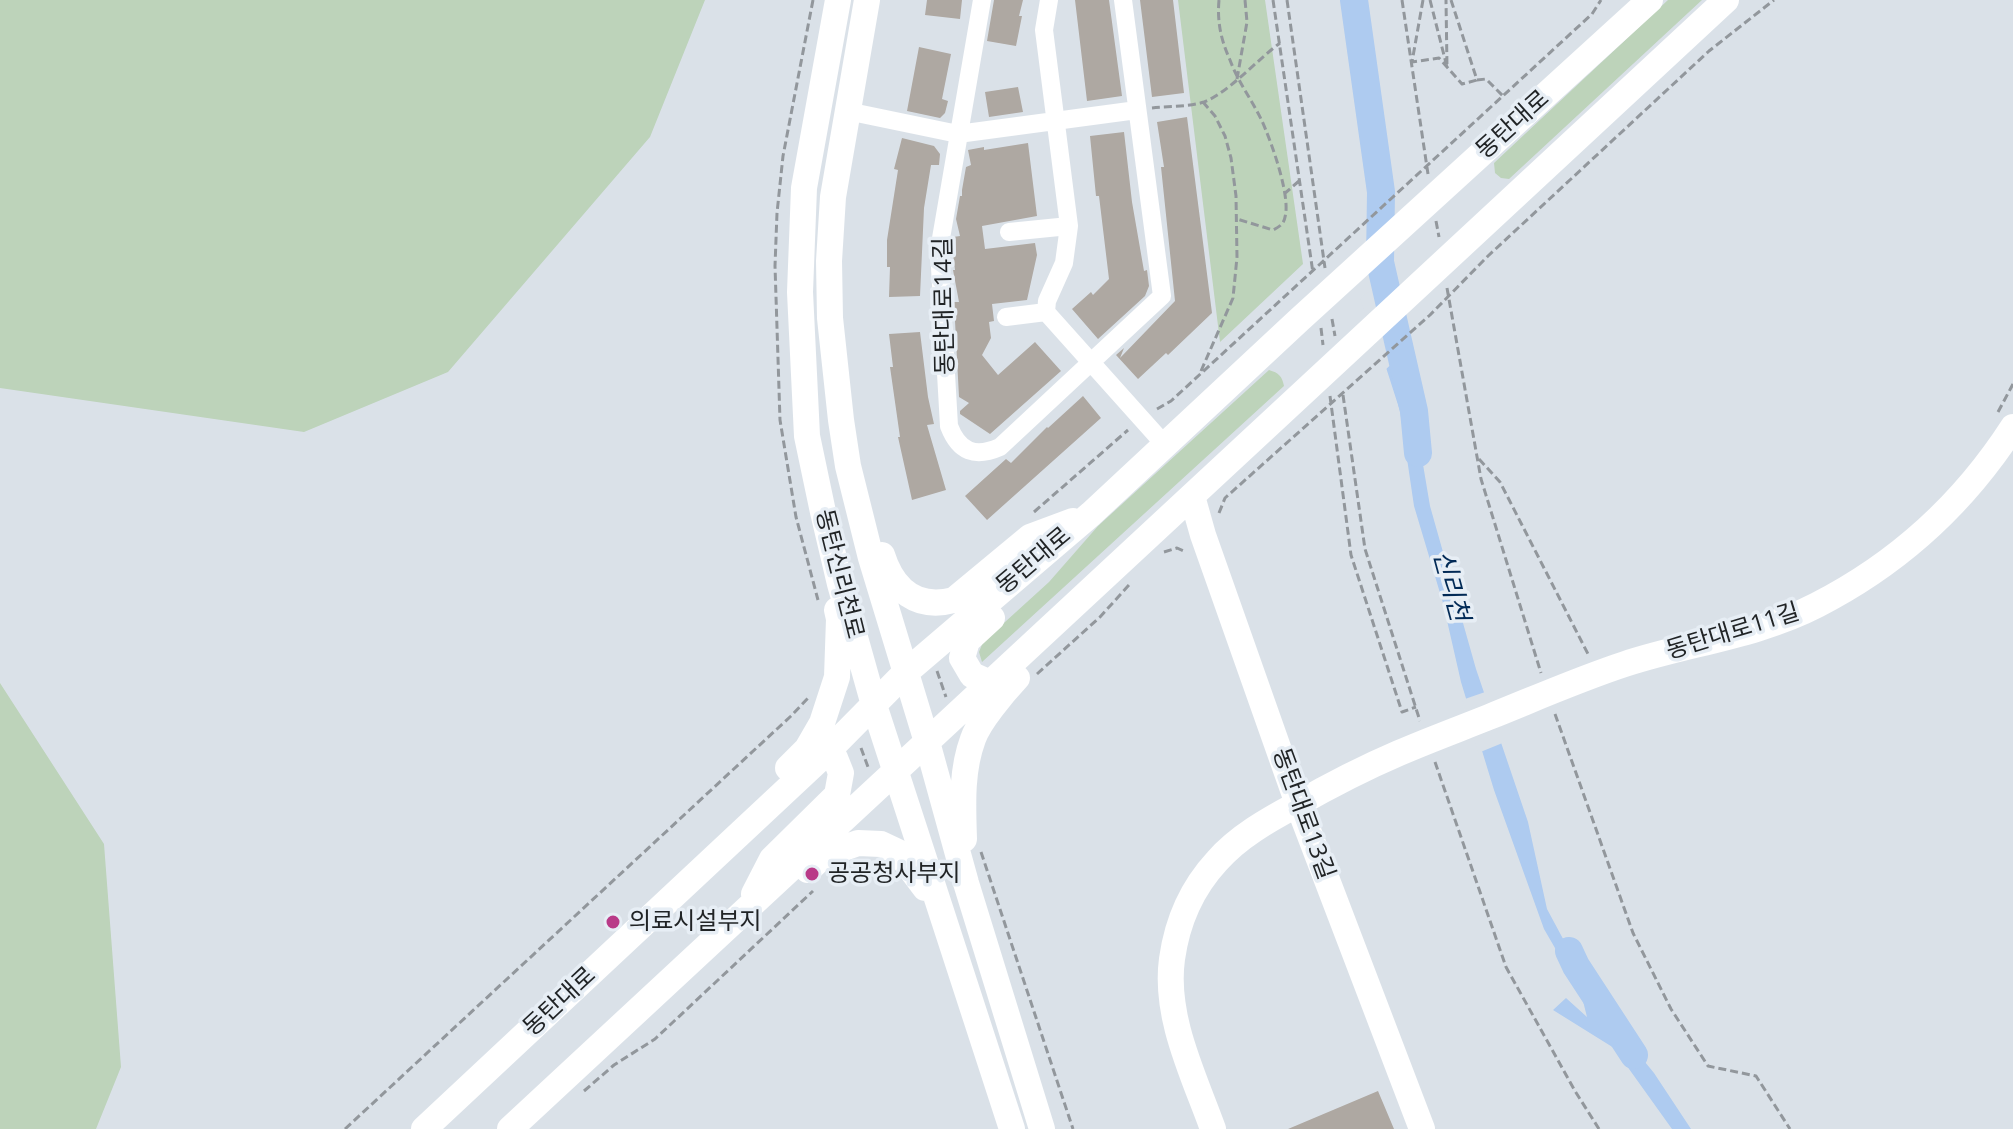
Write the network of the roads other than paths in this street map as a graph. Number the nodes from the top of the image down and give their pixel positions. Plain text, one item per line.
1 (838, 0) edge
2 (867, 0) edge
3 (982, 0) edge
4 (1049, 0) edge
5 (1123, 0) edge
6 (1650, 0) edge
7 (1726, 0) edge
8 (1137, 110) junction
9 (847, 111) junction
10 (1056, 121) junction
11 (958, 134) junction
12 (1069, 226) junction
13 (1009, 232) dead end
14 (1046, 312) junction
15 (1006, 317) dead end
16 (1091, 362) junction
17 (841, 420) junction
18 (2005, 421) edge
19 (1165, 445) junction
20 (1192, 496) junction
21 (823, 512) junction
22 (1091, 514) junction
23 (1127, 571) junction
24 (905, 673) junction
25 (990, 683) junction
26 (874, 705) junction
27 (927, 742) junction
28 (825, 754) junction
29 (897, 770) junction
30 (1298, 804) junction
31 (714, 858) junction
32 (966, 883) junction
33 (745, 911) junction
34 (943, 919) junction
35 (424, 1129) edge
36 (510, 1129) edge
37 (1012, 1129) edge
38 (1042, 1129) edge
39 (1213, 1129) edge
40 (1422, 1129) edge

1 - 21 main road, 동탄신리천로
2 - 9 main road, 동탄신리천로
3 - 11 street, 동탄대로14길
4 - 10 street
5 - 8 street, 동탄대로14길
6 - 19 main road, 동탄대로
7 - 20 main road
8 - 10 street
8 - 16 street, 동탄대로14길
9 - 11 street
9 - 17 main road, 동탄신리천로
10 - 11 street
10 - 12 street
11 - 16 street, 동탄대로14길
12 - 13 street
12 - 14 street
14 - 15 street
14 - 16 street
16 - 19 street
17 - 22 main road
17 - 24 main road, 동탄신리천로
18 - 30 main road, 동탄대로11길
19 - 22 main road, 동탄대로
20 - 23 main road
20 - 30 main road, 동탄대로13길
21 - 26 main road, 동탄신리천로
21 - 31 main road
22 - 24 main road, 동탄대로
22 - 25 main road
23 - 25 main road
23 - 32 main road
24 - 26 main road, 동탄대로
24 - 27 main road, 동탄신리천로
25 - 27 main road
26 - 28 main road, 동탄대로
26 - 29 main road, 동탄신리천로
27 - 29 main road
27 - 32 main road, 동탄신리천로
28 - 31 main road, 동탄대로
28 - 33 main road
29 - 33 main road
29 - 34 main road, 동탄신리천로
30 - 39 main road
30 - 40 main road, 동탄대로13길
31 - 35 main road, 동탄대로
32 - 38 main road, 동탄신리천로
33 - 34 main road
33 - 36 main road
34 - 37 main road, 동탄신리천로

